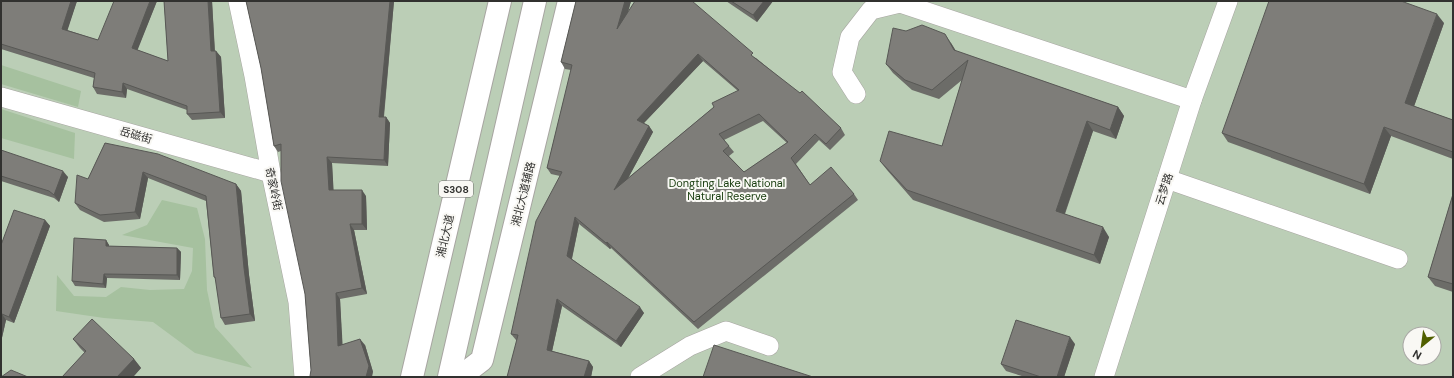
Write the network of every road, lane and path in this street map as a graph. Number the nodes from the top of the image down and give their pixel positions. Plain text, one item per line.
1 (238, 1) edge
2 (500, 1) edge
3 (535, 1) edge
4 (569, 1) edge
5 (1228, 1) edge
6 (856, 94) dead end
7 (1, 97) edge
8 (1192, 100) junction
9 (271, 173) junction
10 (1167, 179) junction
11 (1398, 259) dead end
12 (769, 346) dead end
13 (304, 377) edge
14 (412, 377) edge
15 (449, 377) edge
16 (460, 377) edge
17 (640, 377) edge
18 (1104, 377) edge

1 - 9 street, 奇家岭街
2 - 14 main road, 湘北大道 / S308
3 - 15 main road
4 - 16 main road, 湘北大道辅路
5 - 8 street, 云梦路
6 - 8 street
7 - 9 street, 岳磁街
8 - 10 street, 云梦路
9 - 13 street, 奇家岭街
10 - 11 street
10 - 18 street, 云梦路
12 - 17 street

